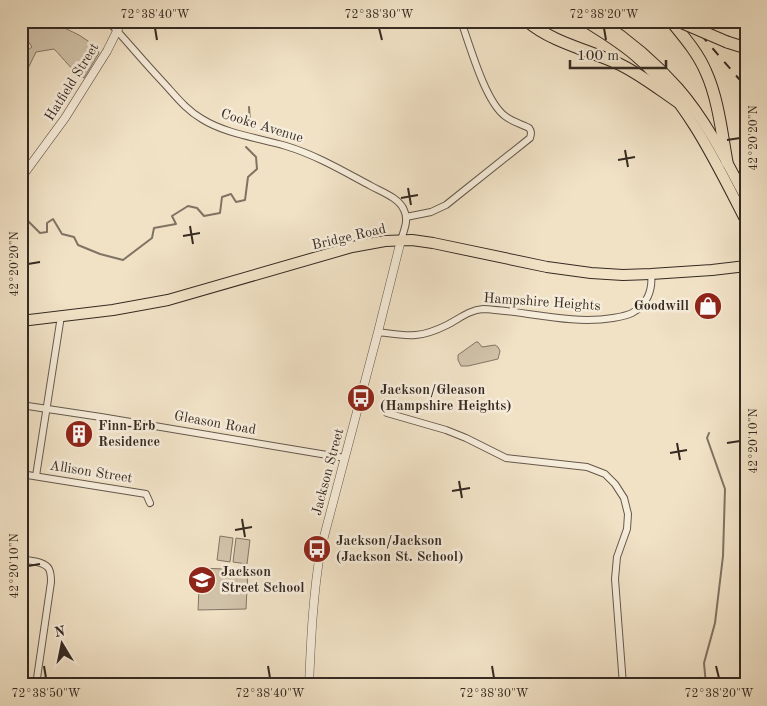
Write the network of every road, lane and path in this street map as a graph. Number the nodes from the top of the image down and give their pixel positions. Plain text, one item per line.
1 (108, 21) edge
2 (122, 21) edge
3 (461, 21) edge
4 (528, 21) edge
5 (586, 21) edge
6 (600, 21) edge
7 (671, 21) edge
8 (678, 21) edge
9 (118, 32) junction
10 (746, 48) edge
11 (678, 102) junction
12 (727, 162) junction
13 (21, 178) edge
14 (746, 198) edge
15 (406, 217) junction
16 (746, 221) edge
17 (401, 240) junction
18 (746, 266) edge
19 (651, 274) junction
20 (61, 316) junction
21 (21, 321) edge
22 (378, 332) junction
23 (21, 404) edge
24 (46, 408) junction
25 (387, 413) dead end
26 (345, 458) junction
27 (21, 474) edge
28 (36, 476) junction
29 (150, 503) dead end
30 (21, 559) edge
31 (36, 685) edge
32 (308, 685) edge
33 (623, 685) edge

1 - 9 street, Cooke Avenue
2 - 9 street, Hatfield Street
3 - 15 street
4 - 11 highway
5 - 11 main road
6 - 12 main road
7 - 12 highway
8 - 10 highway, bridge
9 - 13 street, Hatfield Street
9 - 15 street, Cooke Avenue
11 - 16 main road
12 - 14 main road
15 - 17 street
17 - 19 main road, Bridge Road
17 - 20 main road, Bridge Road
17 - 22 street, Jackson Street
18 - 19 main road, Bridge Road
19 - 22 street, Hampshire Heights
20 - 21 main road, Bridge Road
20 - 24 street
22 - 26 street, Jackson Street
23 - 24 street, Gleason Road
24 - 26 street, Gleason Road
24 - 28 street
25 - 33 street
26 - 32 street, Jackson Street
27 - 28 street, Allison Street
28 - 29 street, Allison Street
30 - 31 street

